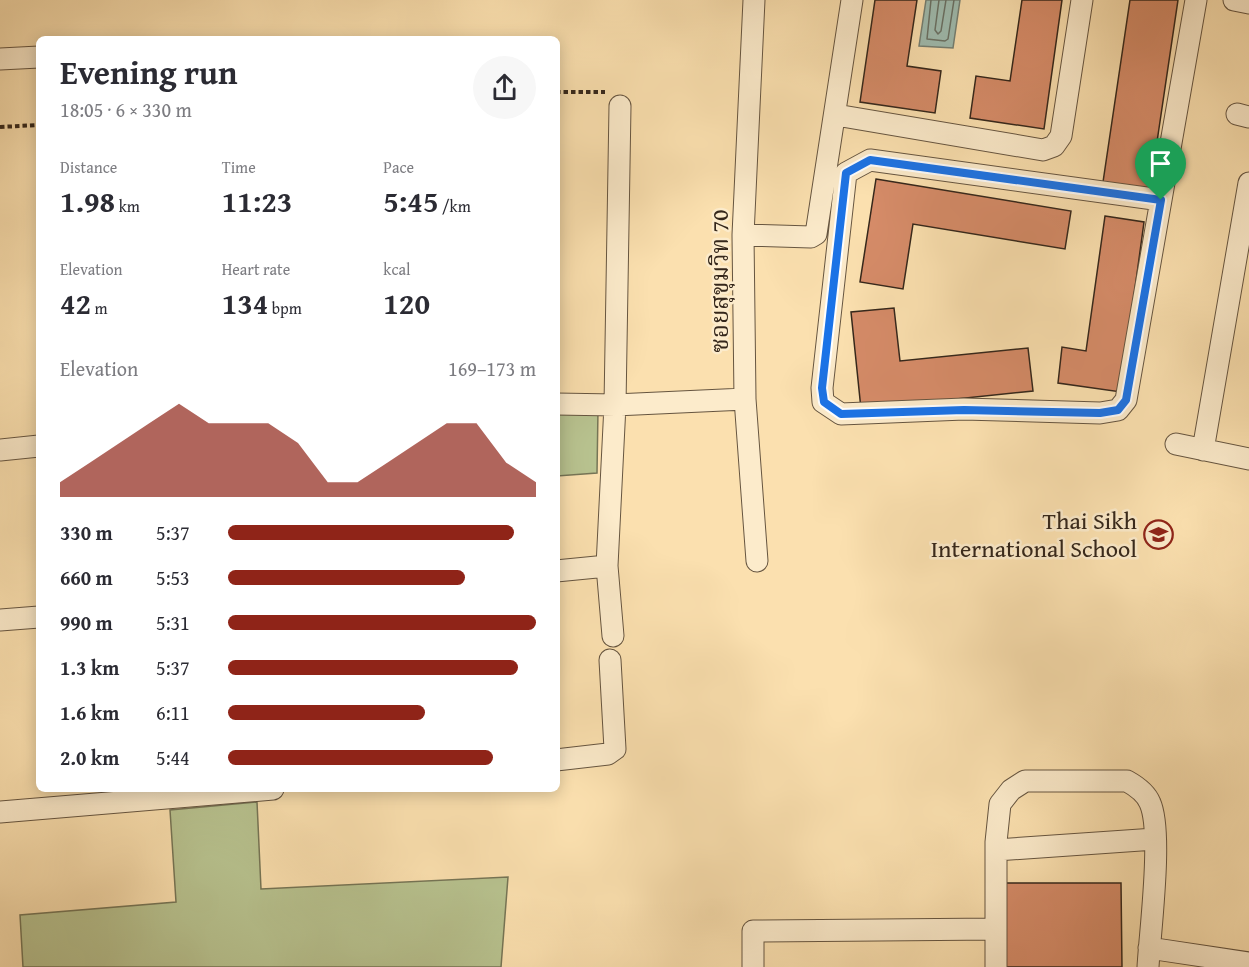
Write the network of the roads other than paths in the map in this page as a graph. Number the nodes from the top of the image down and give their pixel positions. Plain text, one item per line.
1 (754, 0) edge
2 (852, 0) edge
3 (1082, 0) edge
4 (1196, 0) edge
5 (1234, 0) edge
6 (1249, 3) edge
7 (36, 57) edge
8 (0, 60) edge
9 (620, 106) road end
10 (836, 114) junction
11 (1249, 183) edge
12 (1161, 200) junction
13 (743, 235) junction
14 (745, 399) junction
15 (560, 404) edge
16 (615, 405) junction
17 (1176, 444) dead end
18 (36, 446) edge
19 (0, 450) edge
20 (1203, 450) junction
21 (1249, 459) edge
22 (757, 561) dead end
23 (607, 566) junction
24 (560, 571) edge
25 (36, 617) edge
26 (0, 620) edge
27 (613, 636) dead end
28 (610, 660) dead end
29 (560, 760) edge
30 (237, 792) edge
31 (0, 812) edge
32 (1155, 839) junction
33 (996, 850) junction
34 (996, 929) junction
35 (1148, 958) edge
36 (1249, 963) edge
37 (753, 967) edge
38 (996, 967) edge

1 - 13 street, ซอยสุขุมวิท 70
2 - 10 street
3 - 10 street
4 - 12 street
5 - 6 street
7 - 8 street
9 - 16 street
10 - 13 street
11 - 20 street
12 - 12 street
13 - 14 street, ซอยสุขุมวิท 70
14 - 16 street
14 - 22 street, ซอยสุขุมวิท 70
15 - 16 street
16 - 23 street
17 - 20 street
18 - 19 street
20 - 21 street
23 - 24 street
23 - 27 street
25 - 26 street
28 - 29 street
30 - 31 street
32 - 33 street
32 - 33 street
32 - 35 street
33 - 34 street
34 - 37 street
34 - 38 street
35 - 36 street

